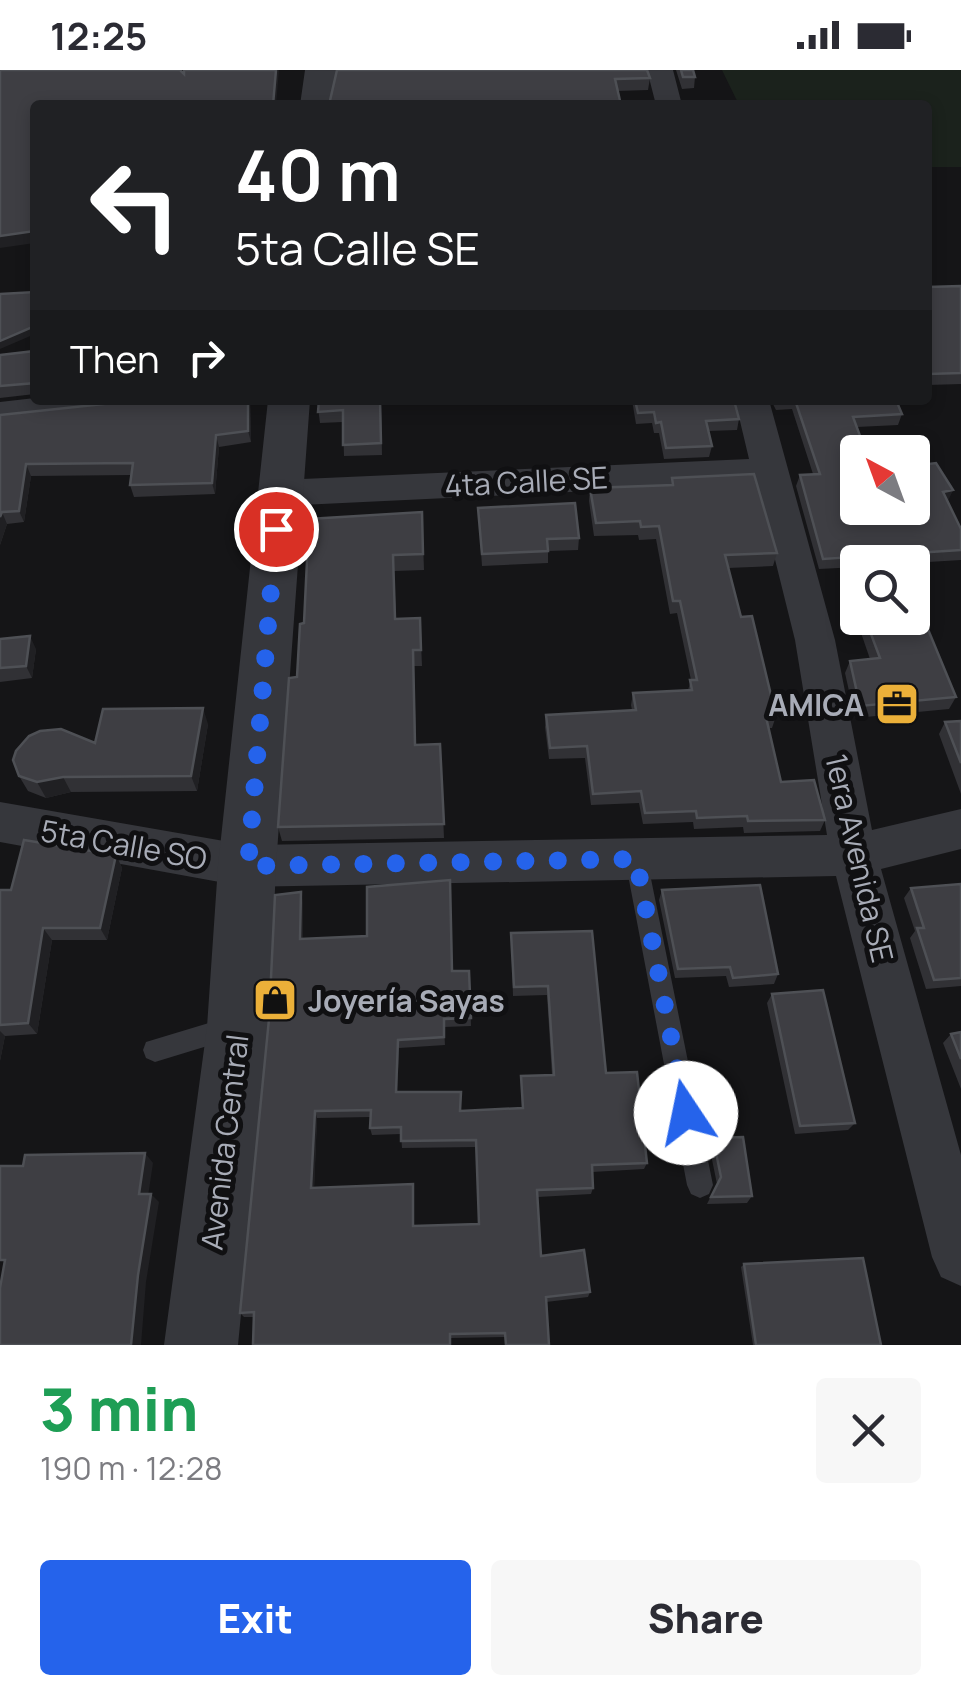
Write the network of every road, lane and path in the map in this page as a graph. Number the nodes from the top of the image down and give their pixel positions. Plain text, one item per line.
1 (320, 70) edge
2 (660, 70) edge
3 (317, 100) edge
4 (668, 100) edge
5 (71, 405) edge
6 (289, 405) edge
7 (753, 405) edge
8 (0, 413) edge
9 (772, 470) junction
10 (280, 492) junction
11 (0, 822) edge
12 (961, 829) edge
13 (854, 855) junction
14 (636, 859) junction
15 (248, 866) junction
16 (238, 1026) junction
17 (155, 1050) dead end
18 (700, 1185) dead end
19 (961, 1257) edge
20 (200, 1345) edge

1 - 3 street
2 - 4 street
5 - 8 street
6 - 10 street, Avenida Central
7 - 9 street, 1era Avenida SE
9 - 10 street, 4ta Calle SE
9 - 13 street, 1era Avenida SE
10 - 15 street, Avenida Central
11 - 15 street, 5ta Calle SO
12 - 13 street, 5ta Calle SO
13 - 14 street, 5ta Calle SO
13 - 19 street, 1era Avenida SE
14 - 15 street, 5ta Calle SO
14 - 18 lane
15 - 16 street, Avenida Central
16 - 17 lane
16 - 20 street, Avenida Central

